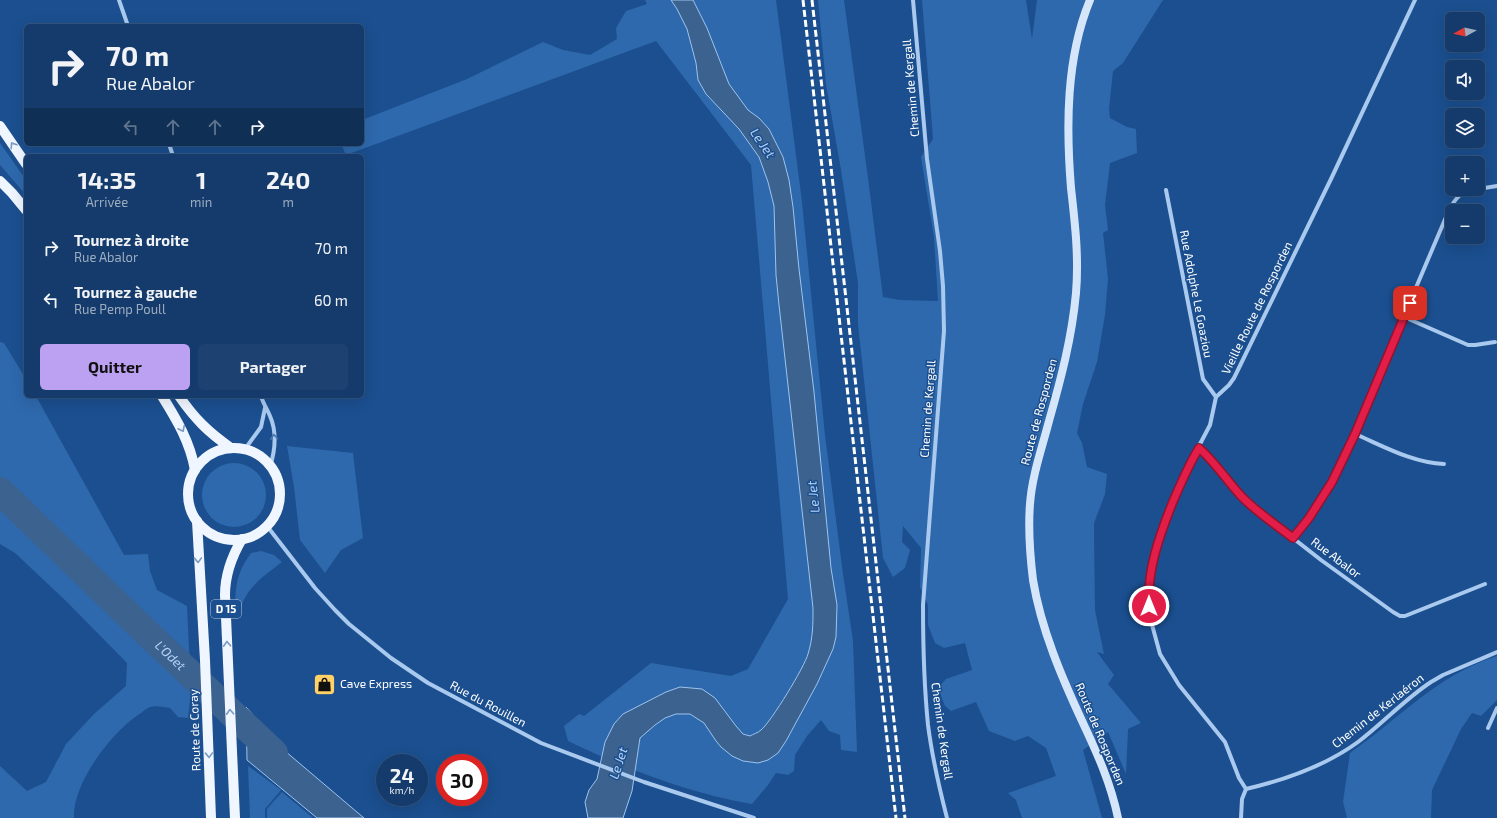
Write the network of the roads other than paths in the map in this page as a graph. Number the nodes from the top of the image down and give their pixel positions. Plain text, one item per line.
1 (119, 0) edge
2 (913, 0) edge
3 (1090, 0) edge
4 (1415, 0) edge
5 (127, 24) edge
6 (0, 126) edge
7 (24, 161) edge
8 (0, 181) edge
9 (1497, 186) edge
10 (1485, 188) edge
11 (1166, 190) dead end
12 (1460, 196) edge
13 (24, 208) edge
14 (1404, 317) junction
15 (1495, 342) dead end
16 (1216, 397) junction
17 (163, 398) edge
18 (180, 398) edge
19 (262, 398) edge
20 (265, 408) junction
21 (1355, 434) junction
22 (231, 448) junction
23 (1199, 448) junction
24 (245, 449) junction
25 (1444, 464) dead end
26 (270, 467) junction
27 (195, 470) junction
28 (197, 521) junction
29 (266, 526) junction
30 (1293, 538) junction
31 (242, 539) junction
32 (1485, 584) dead end
33 (1497, 652) edge
34 (1497, 708) edge
35 (1488, 728) dead end
36 (1246, 789) junction
37 (738, 816) edge
38 (211, 818) edge
39 (235, 818) edge
40 (754, 818) edge
41 (947, 818) edge
42 (1118, 818) edge
43 (1241, 818) edge

1 - 5 street
2 - 41 street, Chemin de Kergall
3 - 42 main road, Route de Rosporden
4 - 16 street, Vieille Route de Rosporden
7 -> 6 main road
8 - 13 main road
9 - 10 street
11 - 16 street, Rue Adolphe Le Goaziou
12 - 14 street
14 - 15 street
14 - 21 street
16 - 23 street
17 -> 27 main road
18 - 22 main road
19 - 20 street
20 - 24 street
26 -> 20 street
21 - 25 street
21 - 30 street
22 - 24 main road
22 - 27 main road
23 - 30 street, Rue Abalor
23 - 36 street
24 - 26 main road
26 - 29 main road
27 - 28 main road
28 - 31 main road
28 -> 38 main road, Route de Coray / D 15
29 - 31 main road
29 - 37 street, Rue du Rouillen
30 - 32 street, Rue Abalor
39 -> 31 main road, D 15
33 - 36 street, Chemin de Kerlaéron
34 - 35 street
36 - 43 street
37 - 40 street, Rue du Rouillen

